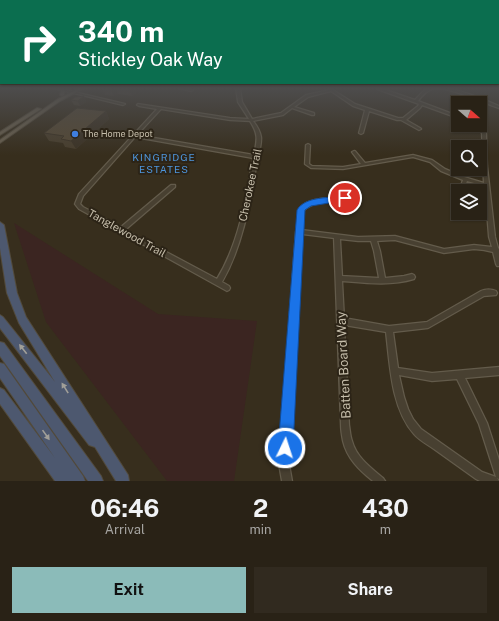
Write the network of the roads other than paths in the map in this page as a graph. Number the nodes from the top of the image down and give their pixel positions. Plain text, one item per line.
1 (37, 110) edge
2 (43, 110) edge
3 (158, 110) edge
4 (176, 110) edge
5 (245, 110) edge
6 (287, 110) edge
7 (302, 110) edge
8 (367, 110) edge
9 (369, 110) edge
10 (414, 110) edge
11 (441, 110) edge
12 (23, 112) dead end
13 (312, 114) dead end
14 (451, 114) edge
15 (24, 118) junction
16 (402, 119) junction
17 (251, 120) junction
18 (419, 129) dead end
19 (483, 132) edge
20 (361, 133) dead end
21 (0, 134) edge
22 (134, 136) junction
23 (0, 142) edge
24 (308, 145) dead end
25 (354, 152) dead end
26 (256, 157) junction
27 (364, 165) junction
28 (465, 179) junction
29 (463, 184) edge
30 (483, 184) edge
31 (487, 184) edge
32 (487, 185) edge
33 (173, 186) dead end
34 (351, 200) dead end
35 (0, 225) edge
36 (122, 229) junction
37 (299, 232) junction
38 (337, 236) junction
39 (372, 238) junction
40 (497, 250) edge
41 (499, 264) edge
42 (412, 277) dead end
43 (339, 278) junction
44 (382, 280) junction
45 (218, 282) junction
46 (227, 288) dead end
47 (494, 292) dead end
48 (0, 320) edge
49 (341, 321) junction
50 (389, 329) junction
51 (0, 347) edge
52 (0, 368) edge
53 (396, 371) junction
54 (499, 371) edge
55 (459, 375) junction
56 (0, 394) edge
57 (499, 474) edge
58 (63, 481) edge
59 (78, 481) edge
60 (96, 481) edge
61 (123, 481) edge
62 (287, 481) edge
63 (380, 481) edge
64 (494, 481) edge

1 - 15 main road
2 - 23 main road
3 - 22 street, Tanglewood Trail
4 - 17 street
5 - 17 street, Cherokee Trail
6 - 17 street
7 - 13 street
8 - 20 street
9 - 16 street
10 - 16 street
11 - 14 street
12 - 15 main road
15 - 21 main road
16 - 18 street
17 - 26 street, Cherokee Trail
19 - 31 street
22 - 26 street
22 - 36 street, Tanglewood Trail
24 - 27 street
25 - 27 street
26 - 45 street, Cherokee Trail
27 - 28 street
28 - 29 street
28 - 30 street
32 - 40 street
33 - 36 street
34 - 37 street
61 -> 35 highway
36 - 45 street, Tanglewood Trail
37 - 38 street
37 - 62 street
38 - 39 street
38 - 43 street, Batten Board Way
39 - 40 street
39 - 44 street
40 - 41 street
42 - 44 street
43 - 44 street
43 - 49 street, Batten Board Way
45 - 46 street, Tanglewood Trail
47 - 50 street
61 -> 48 highway
49 - 50 street
49 - 63 street, Batten Board Way
50 - 53 street
51 - 60 highway
52 -> 59 highway
53 - 55 street
53 - 64 street
54 - 55 street
55 - 57 street
56 - 58 highway

